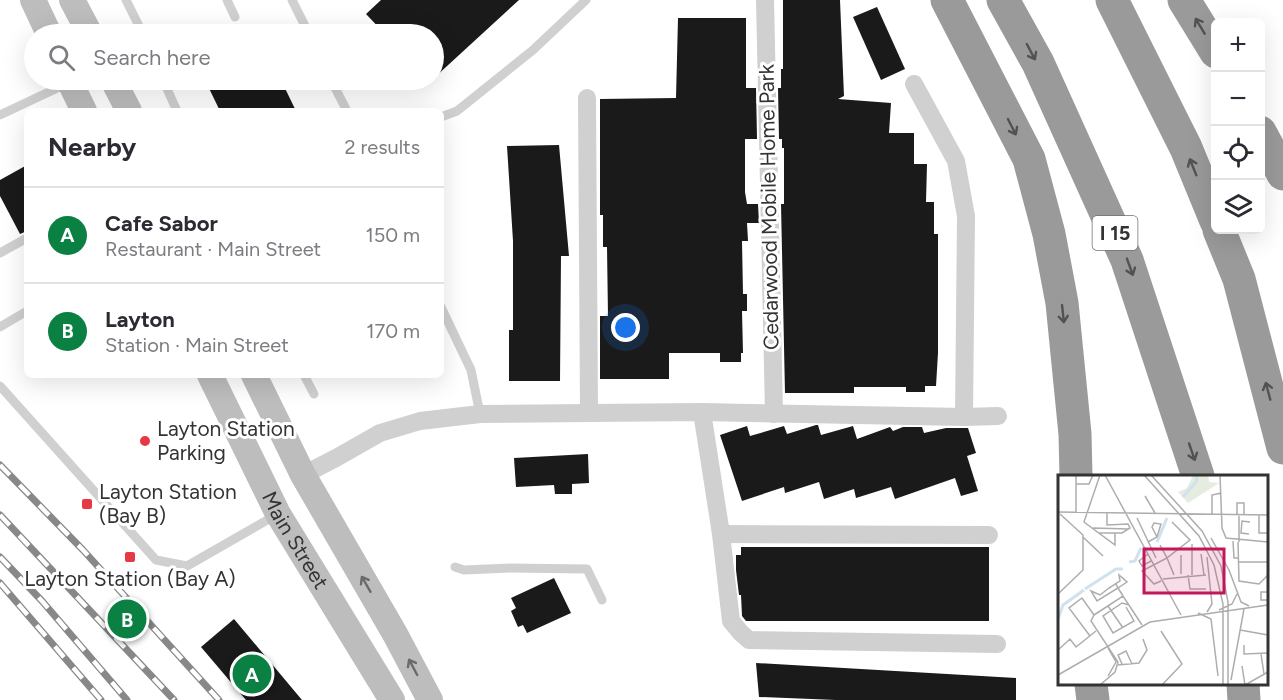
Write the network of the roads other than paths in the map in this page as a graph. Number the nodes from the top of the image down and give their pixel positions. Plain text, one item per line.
1 (33, 0) edge
2 (72, 0) edge
3 (126, 0) edge
4 (227, 0) edge
5 (292, 0) edge
6 (586, 0) edge
7 (765, 0) edge
8 (947, 0) edge
9 (1003, 0) edge
10 (1112, 0) edge
11 (1184, 0) edge
12 (235, 17) dead end
13 (44, 24) edge
14 (85, 24) edge
15 (137, 24) edge
16 (304, 24) edge
17 (1211, 45) edge
18 (915, 84) dead end
19 (51, 90) edge
20 (74, 90) edge
21 (118, 90) edge
22 (168, 90) edge
23 (336, 90) edge
24 (587, 98) dead end
25 (83, 108) edge
26 (127, 108) edge
27 (176, 108) edge
28 (345, 108) edge
29 (0, 115) edge
30 (444, 116) edge
31 (1265, 141) edge
32 (1283, 174) edge
33 (1211, 211) edge
34 (1221, 234) edge
35 (24, 240) edge
36 (0, 253) edge
37 (24, 313) edge
38 (444, 313) edge
39 (0, 327) edge
40 (451, 327) junction
41 (444, 330) edge
42 (211, 378) edge
43 (255, 378) edge
44 (306, 378) edge
45 (0, 387) edge
46 (314, 394) dead end
47 (589, 412) junction
48 (702, 412) junction
49 (480, 414) junction
50 (774, 414) junction
51 (998, 416) dead end
52 (964, 417) junction
53 (1283, 447) edge
54 (303, 475) junction
55 (1076, 475) edge
56 (1198, 475) edge
57 (278, 514) junction
58 (721, 534) junction
59 (989, 535) dead end
60 (455, 567) dead end
61 (602, 600) dead end
62 (997, 644) dead end
63 (1077, 685) edge
64 (1091, 685) edge
65 (1243, 685) edge
66 (392, 700) edge
67 (430, 700) edge
68 (1076, 700) edge
69 (1093, 700) edge
70 (1244, 700) edge

1 - 13 main road
2 - 14 main road
3 - 15 lane
4 - 12 lane
5 - 16 lane
6 - 30 lane
7 - 50 street, Cedarwood Mobile Home Park
8 -> 55 highway
9 -> 56 highway, I 15
33 -> 10 highway
17 -> 11 highway
18 - 52 street
19 - 29 lane
20 - 25 main road
21 - 26 main road
22 - 27 lane
23 - 28 lane
24 - 47 street
31 - 32 highway
53 -> 34 highway
35 - 36 lane
37 - 39 lane
38 - 40 lane
40 - 41 lane
40 - 49 lane
42 - 57 main road, Main Street
43 - 54 main road, Main Street
44 - 46 lane
45 - 57 lane
47 - 48 street
47 - 49 street
48 - 50 street
48 - 58 street
49 - 54 street
50 - 52 street
51 - 52 street
67 -> 54 main road, Main Street
57 - 66 main road, Main Street
58 - 59 street
58 - 62 street
60 - 61 lane
63 - 68 highway
64 - 69 highway
65 - 70 highway

